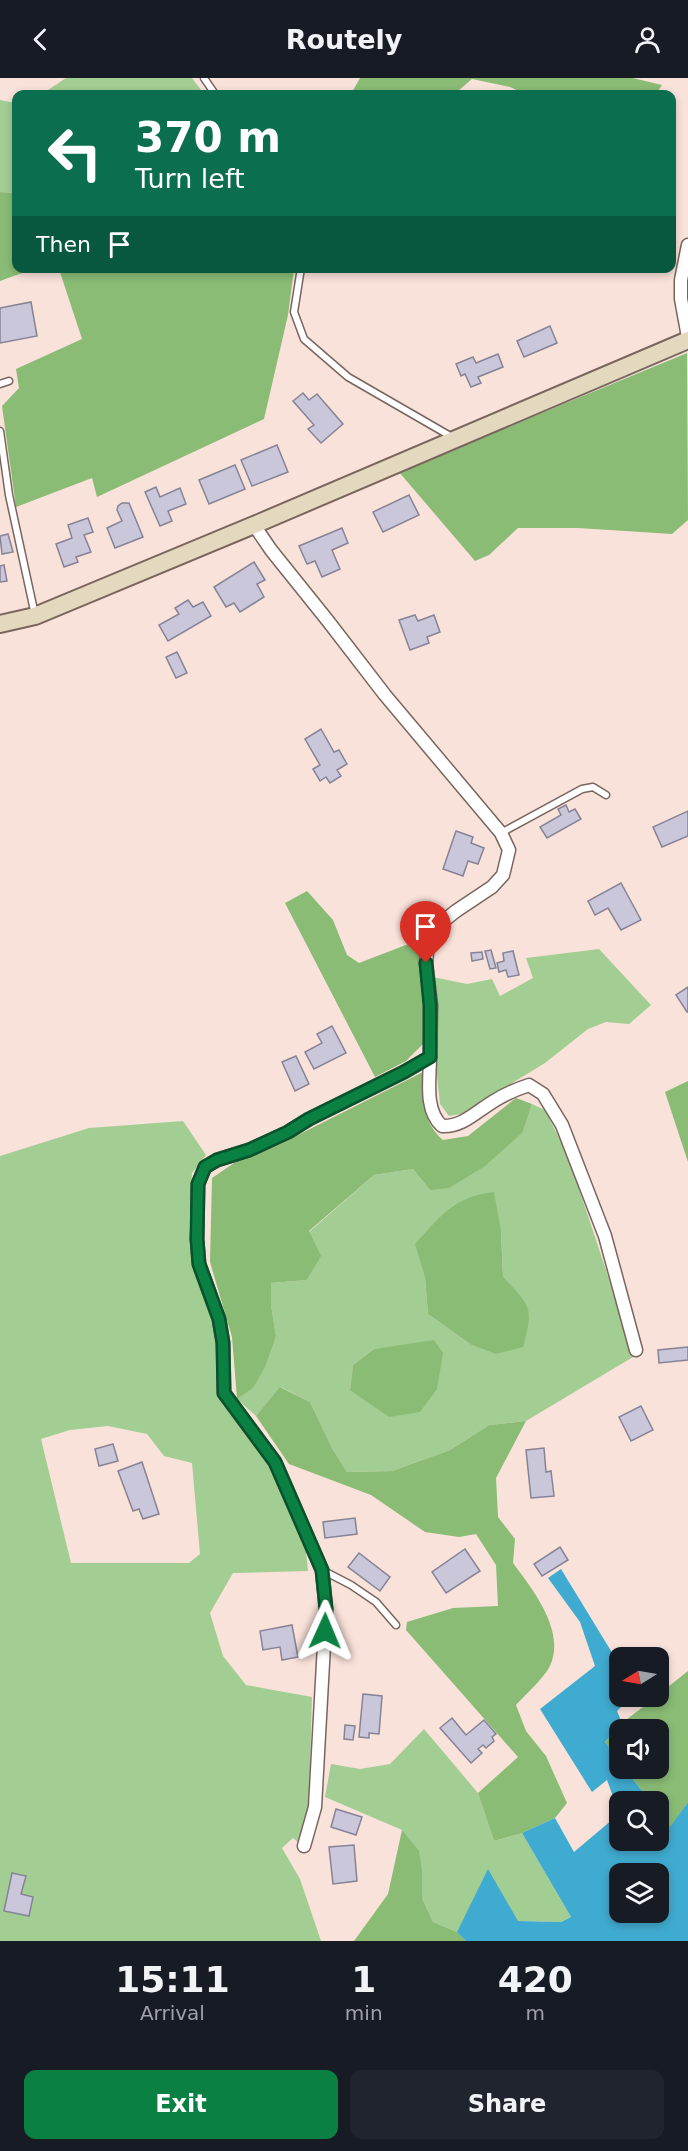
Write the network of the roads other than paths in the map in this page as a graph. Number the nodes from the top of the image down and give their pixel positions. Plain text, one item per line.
1 (688, 245) edge
2 (300, 273) edge
3 (688, 338) edge
4 (9, 381) dead end
5 (0, 384) edge
6 (0, 431) edge
7 (456, 439) junction
8 (254, 525) junction
9 (35, 616) junction
10 (0, 624) edge
11 (606, 795) dead end
12 (501, 833) junction
13 (430, 1057) junction
14 (636, 1350) dead end
15 (322, 1570) junction
16 (396, 1625) dead end
17 (304, 1846) dead end

1 - 3 street
2 - 7 lane
3 - 7 street
4 - 5 lane
6 - 9 lane
7 - 8 street
8 - 9 street
8 - 12 street
9 - 10 street
11 - 12 lane
12 - 13 street
13 - 14 street
13 - 15 street
15 - 16 lane
15 - 17 street

